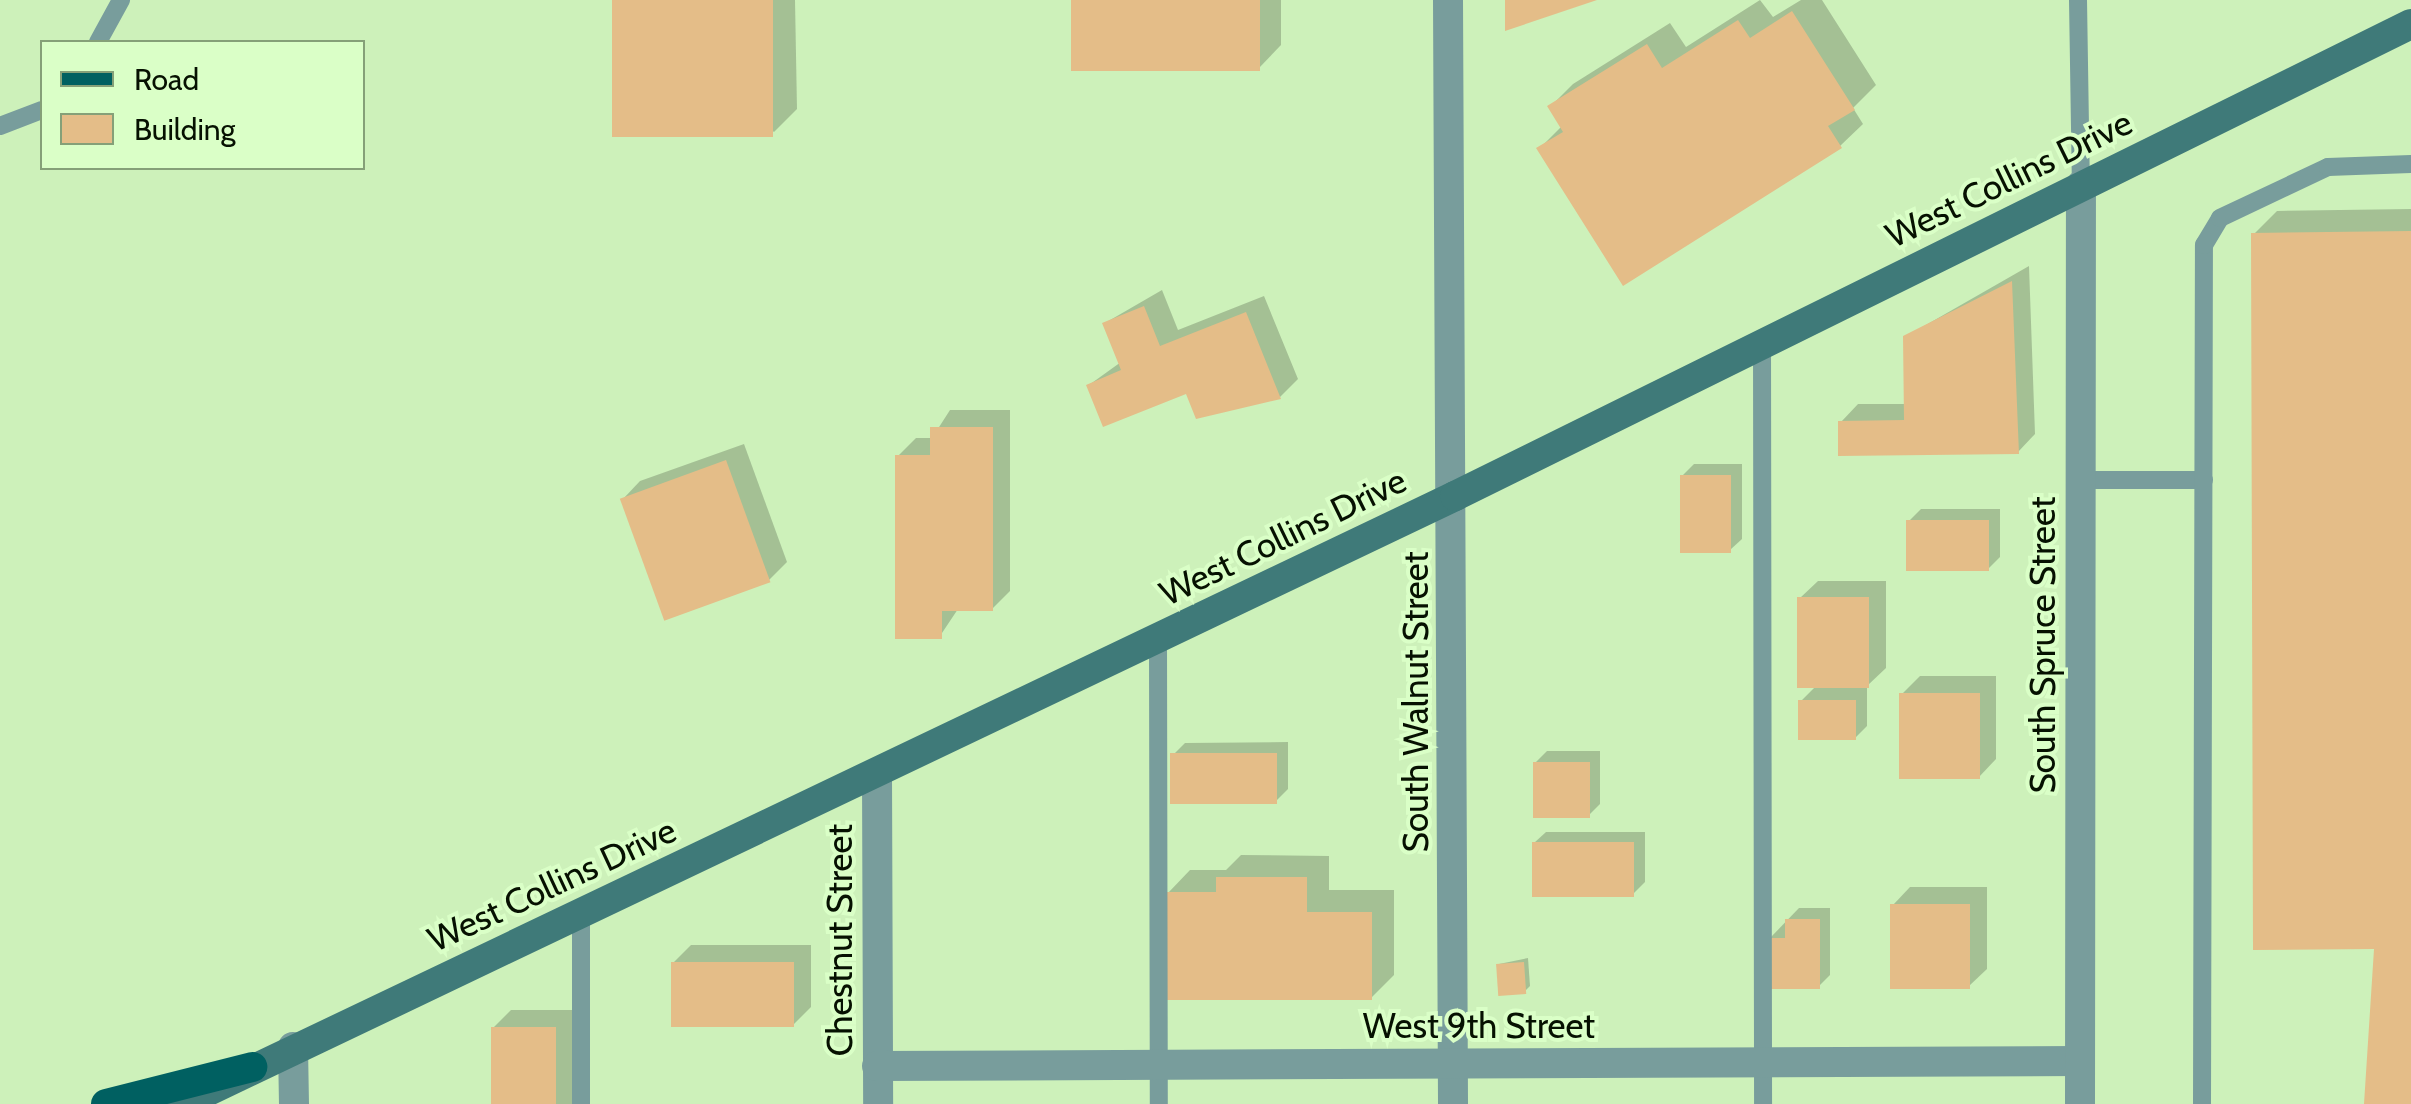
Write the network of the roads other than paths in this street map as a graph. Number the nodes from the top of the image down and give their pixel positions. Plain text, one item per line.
1 (120, 0) edge
2 (1448, 0) edge
3 (2078, 0) edge
4 (2411, 24) edge
5 (99, 40) edge
6 (40, 111) edge
7 (0, 126) edge
8 (2411, 164) edge
9 (2081, 185) junction
10 (1762, 342) junction
11 (2080, 480) junction
12 (2204, 480) junction
13 (1454, 496) junction
14 (1158, 639) junction
15 (876, 775) junction
16 (581, 912) junction
17 (293, 1047) junction
18 (2080, 1061) junction
19 (1763, 1062) junction
20 (1453, 1064) junction
21 (1159, 1065) junction
22 (878, 1066) junction
23 (252, 1067) junction
24 (106, 1104) edge
25 (181, 1104) edge
26 (294, 1104) edge
27 (581, 1104) edge
28 (878, 1104) edge
29 (1159, 1104) edge
30 (1452, 1104) edge
31 (1764, 1104) edge
32 (2080, 1104) edge
33 (2202, 1104) edge

1 - 5 lane
2 - 13 street, South Walnut Street
3 - 9 lane
4 - 9 main road, West Collins Drive
6 - 7 lane
8 - 12 lane
9 - 10 main road, West Collins Drive
9 - 11 street, South Spruce Street
10 - 13 main road, West Collins Drive
10 - 19 lane
11 - 12 lane
11 - 18 street, South Spruce Street
12 - 33 lane
13 - 14 main road, West Collins Drive
13 - 20 street, South Walnut Street
14 - 15 main road, West Collins Drive
14 - 21 lane
15 - 16 main road, West Collins Drive
15 - 22 street, Chestnut Street
16 - 17 main road, West Collins Drive
16 - 27 lane
17 - 23 main road, West Collins Drive
17 - 26 street
18 - 19 street, West 9th Street
18 - 32 street, South Spruce Street
19 - 20 street, West 9th Street
19 - 31 lane
20 - 21 street, West 9th Street
20 - 30 street, South Walnut Street
21 - 22 street, West 9th Street
21 - 29 lane
22 - 28 street, Chestnut Street
23 - 24 main road
23 - 25 main road, West Collins Drive

